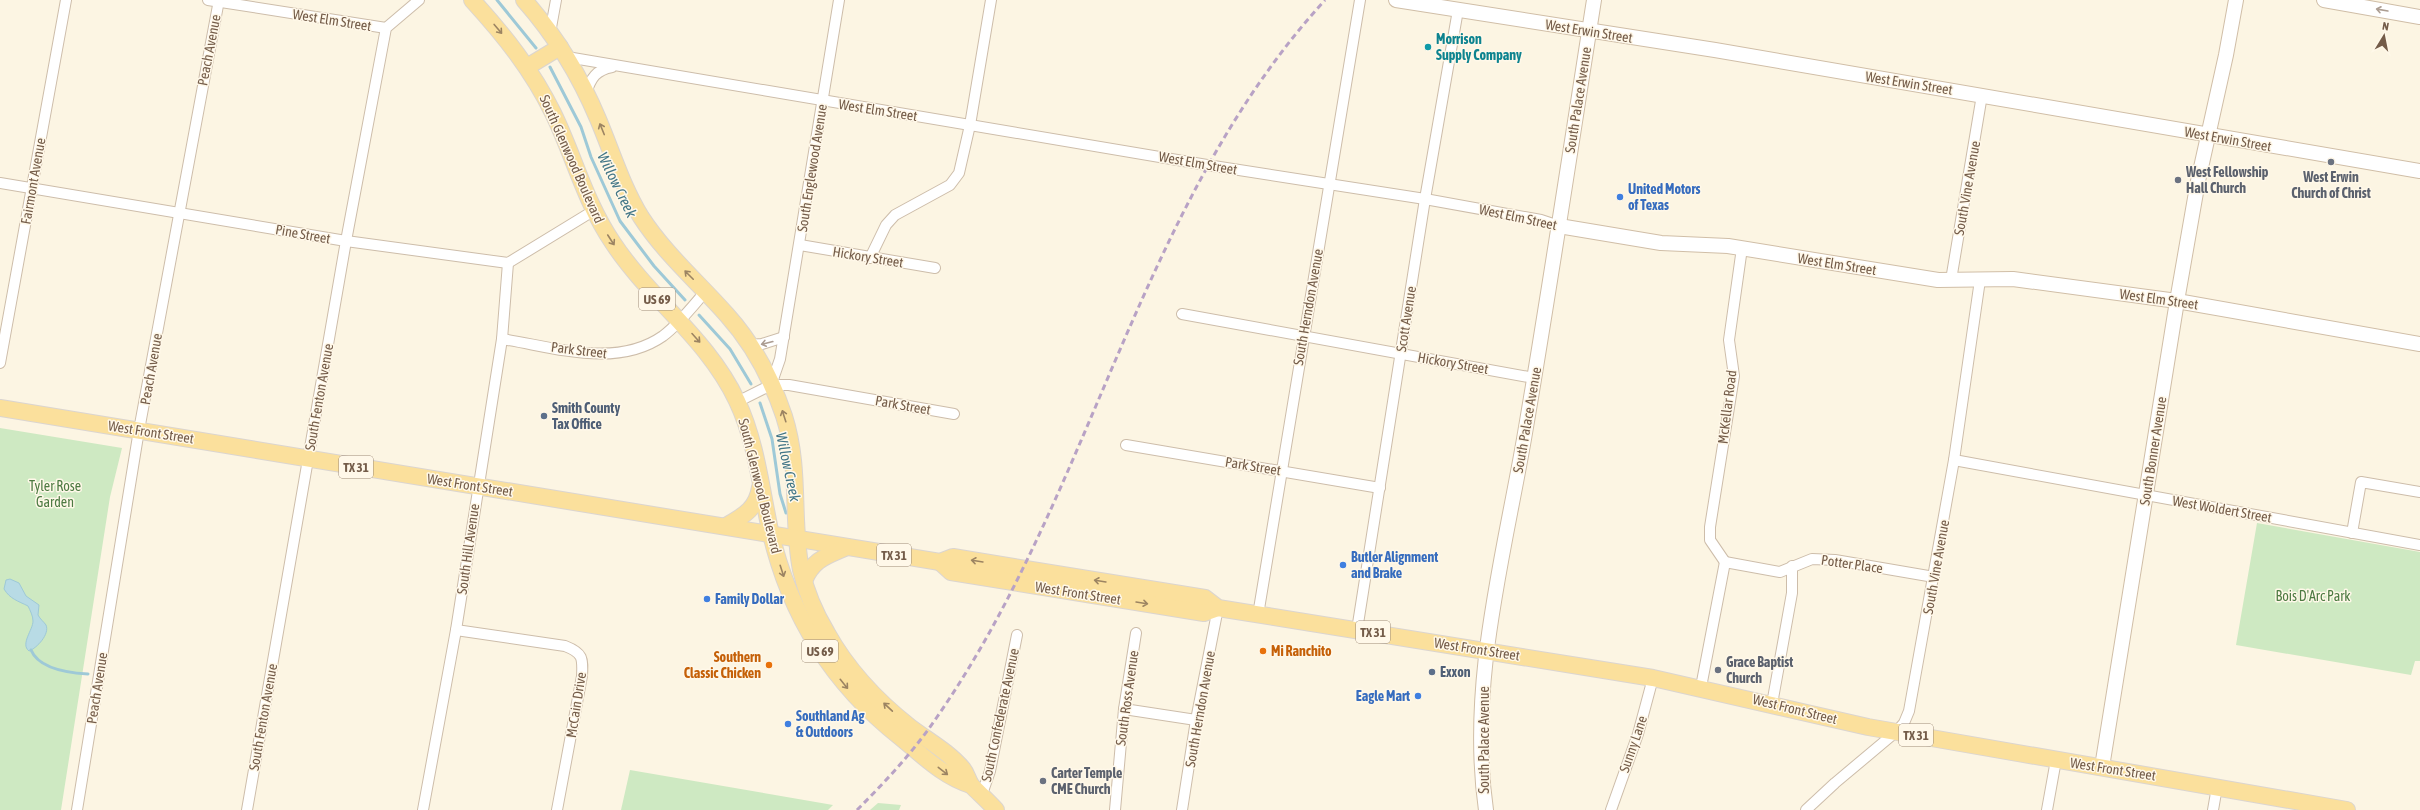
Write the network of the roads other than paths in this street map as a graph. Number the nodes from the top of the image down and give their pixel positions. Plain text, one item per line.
1 (66, 0) edge
2 (208, 0) edge
3 (419, 0) edge
4 (472, 0) edge
5 (524, 0) edge
6 (556, 0) edge
7 (839, 0) edge
8 (991, 0) edge
9 (1360, 0) edge
10 (1396, 0) edge
11 (1594, 0) edge
12 (2236, 0) edge
13 (2324, 0) edge
14 (218, 1) edge
15 (1458, 10) junction
16 (2420, 17) edge
17 (386, 28) junction
18 (1589, 31) junction
19 (550, 33) junction
20 (563, 52) junction
21 (617, 66) junction
22 (527, 67) junction
23 (586, 93) junction
24 (1982, 95) junction
25 (823, 101) junction
26 (970, 125) junction
27 (2208, 136) junction
28 (2420, 171) edge
29 (0, 183) edge
30 (1329, 185) junction
31 (32, 188) junction
32 (1425, 198) junction
33 (593, 211) junction
34 (179, 213) junction
35 (1559, 226) junction
36 (346, 241) junction
37 (800, 245) junction
38 (1742, 248) junction
39 (870, 258) junction
40 (508, 263) junction
41 (936, 268) dead end
42 (1951, 280) junction
43 (1980, 280) junction
44 (705, 292) junction
45 (2177, 301) junction
46 (1182, 314) dead end
47 (679, 321) junction
48 (784, 337) junction
49 (1303, 337) junction
50 (502, 339) junction
51 (2420, 344) edge
52 (749, 345) junction
53 (1401, 354) junction
54 (0, 362) edge
55 (1534, 378) junction
56 (772, 385) junction
57 (738, 402) junction
58 (0, 408) edge
59 (954, 414) dead end
60 (140, 430) junction
61 (1126, 444) dead end
62 (308, 459) junction
63 (1954, 460) junction
64 (1282, 470) junction
65 (477, 486) junction
66 (761, 486) junction
67 (1380, 488) junction
68 (2420, 492) edge
69 (2146, 495) junction
70 (726, 526) junction
71 (2352, 533) junction
72 (771, 534) junction
73 (798, 538) junction
74 (2420, 545) edge
75 (847, 547) junction
76 (1725, 562) junction
77 (1792, 566) junction
78 (1934, 577) junction
79 (804, 581) junction
80 (1218, 608) junction
81 (1258, 615) junction
82 (456, 630) junction
83 (1357, 630) junction
84 (1136, 634) dead end
85 (1017, 635) dead end
86 (1487, 651) junction
87 (1653, 678) junction
88 (1701, 687) junction
89 (1772, 704) junction
90 (1124, 709) junction
91 (1196, 720) junction
92 (1897, 731) junction
93 (2056, 760) junction
94 (2102, 767) junction
95 (2217, 787) junction
96 (976, 789) junction
97 (77, 810) edge
98 (247, 810) edge
99 (423, 810) edge
100 (557, 810) edge
101 (996, 810) edge
102 (1115, 810) edge
103 (1182, 810) edge
104 (1486, 810) edge
105 (1611, 810) edge
106 (1806, 810) edge
107 (2047, 810) edge
108 (2214, 810) edge
109 (2347, 810) edge

1 - 31 street, Fairmont Avenue
2 - 14 street, West Elm Street
3 - 17 street
4 -> 22 main road, South Glenwood Boulevard / US 69
5 - 19 main road, South Glenwood Boulevard / US 69
6 - 19 street
7 - 25 street, South Englewood Avenue
8 - 26 street
9 - 30 street, South Herndon Avenue
10 - 15 main road, West Erwin Street
11 - 18 main road, South Palace Avenue
12 - 27 main road, South Bonner Avenue
16 -> 13 main road
14 - 17 street, West Elm Street
14 - 34 street, Peach Avenue
15 - 18 main road, West Erwin Street
15 - 32 street, Scott Avenue
17 - 36 street, South Fenton Avenue
18 - 24 main road, West Erwin Street
18 - 35 main road, South Palace Avenue
19 - 20 main road, South Glenwood Boulevard / US 69
20 - 21 street, West Elm Street
20 - 22 main road
20 - 23 main road, South Glenwood Boulevard / US 69
21 - 23 street, West Elm Street
21 - 25 street, West Elm Street
22 - 33 main road, South Glenwood Boulevard / US 69
44 -> 23 main road, South Glenwood Boulevard / US 69
24 - 27 main road, West Erwin Street
24 - 42 street, South Vine Avenue
25 - 26 street, West Elm Street
25 - 37 street, South Englewood Avenue
26 - 30 street, West Elm Street
26 - 39 street
27 - 28 main road, West Erwin Street
27 - 45 main road, South Bonner Avenue
29 - 31 street, Pine Street
30 - 32 street, West Elm Street
30 - 49 street, South Herndon Avenue
31 - 34 street, Pine Street
31 - 54 street, Fairmont Avenue
32 - 35 street, West Elm Street
32 - 53 street, Scott Avenue
33 - 40 street
33 -> 47 main road, South Glenwood Boulevard / US 69
34 - 36 street, Pine Street
34 - 60 street, Peach Avenue
35 - 38 main road, West Elm Street
35 - 55 main road, South Palace Avenue
36 - 40 street, Pine Street
36 - 62 street, South Fenton Avenue
37 - 39 street, Hickory Street
37 - 48 street, South Englewood Avenue
38 - 42 main road, West Elm Street
38 - 76 street, McKellar Road
39 - 41 street, Hickory Street
40 - 50 street, South Hill Avenue
42 - 43 main road, West Elm Street
43 - 45 main road, West Elm Street
43 - 63 street, South Vine Avenue
44 - 47 street, Park Street
44 - 52 main road, South Glenwood Boulevard / US 69
45 - 51 main road, West Elm Street
45 - 69 main road, South Bonner Avenue
46 - 49 street, Hickory Street
47 - 50 street, Park Street
47 -> 57 main road, South Glenwood Boulevard / US 69
48 -> 52 street
48 - 56 street, South Englewood Avenue
49 - 53 street, Hickory Street
49 - 64 street, South Herndon Avenue
50 - 65 street, South Hill Avenue
52 - 56 main road, South Glenwood Boulevard / US 69
53 - 55 street, Hickory Street
53 - 67 street, Scott Avenue
55 - 86 main road, South Palace Avenue
56 - 57 street, Park Street
56 - 59 street, Park Street
73 -> 56 main road, South Glenwood Boulevard / US 69
57 - 66 main road, South Glenwood Boulevard / US 69
58 - 60 main road, West Front Street / TX 31
60 - 62 main road, West Front Street / TX 31
60 - 97 street, Peach Avenue
61 - 64 street, Park Street
62 - 65 main road, West Front Street / TX 31
62 - 98 street, South Fenton Avenue
63 - 69 street, West Woldert Street
63 - 78 street, South Vine Avenue
64 - 67 street, Park Street
64 - 81 street, South Herndon Avenue
65 - 70 main road, West Front Street / TX 31
65 - 82 street, South Hill Avenue
66 - 70 main road
66 - 72 main road, South Glenwood Boulevard / US 69
67 - 83 street, Scott Avenue
68 - 71 street
69 - 71 street, West Woldert Street
69 - 94 main road, South Bonner Avenue
70 - 72 main road, West Front Street / TX 31
71 - 74 street, West Woldert Street
72 - 73 main road, West Front Street / TX 31
72 -> 96 main road, South Glenwood Boulevard / US 69
73 - 75 main road, West Front Street / TX 31
73 - 79 main road, South Glenwood Boulevard / US 69
75 - 79 main road
75 - 80 main road, West Front Street / TX 31
76 - 77 street, Potter Place
76 - 88 street
77 - 78 street, Potter Place
77 - 89 street
78 - 92 street, South Vine Avenue
96 -> 79 main road, South Glenwood Boulevard / US 69
80 - 81 main road, West Front Street / TX 31
80 - 91 street, South Herndon Avenue
81 - 83 main road, West Front Street / TX 31
82 - 99 street, South Hill Avenue
82 - 100 street, McCain Drive
83 - 86 main road, West Front Street / TX 31
84 - 90 street, South Ross Avenue
85 - 96 street, South Confederate Avenue
86 - 87 main road, West Front Street / TX 31
86 - 104 main road, South Palace Avenue
87 - 88 main road, West Front Street / TX 31
87 - 105 street, Sunny Lane
88 - 89 main road, West Front Street / TX 31
89 - 92 main road, West Front Street / TX 31
90 - 91 street
90 - 102 street, South Ross Avenue
91 - 103 street, South Herndon Avenue
92 - 93 main road, West Front Street / TX 31
92 - 106 street, South Vine Avenue
93 - 94 main road, West Front Street / TX 31
93 - 107 street
94 - 95 main road, West Front Street / TX 31
95 - 108 street
95 - 109 main road, West Front Street / TX 31
96 - 101 main road, South Glenwood Boulevard / US 69

